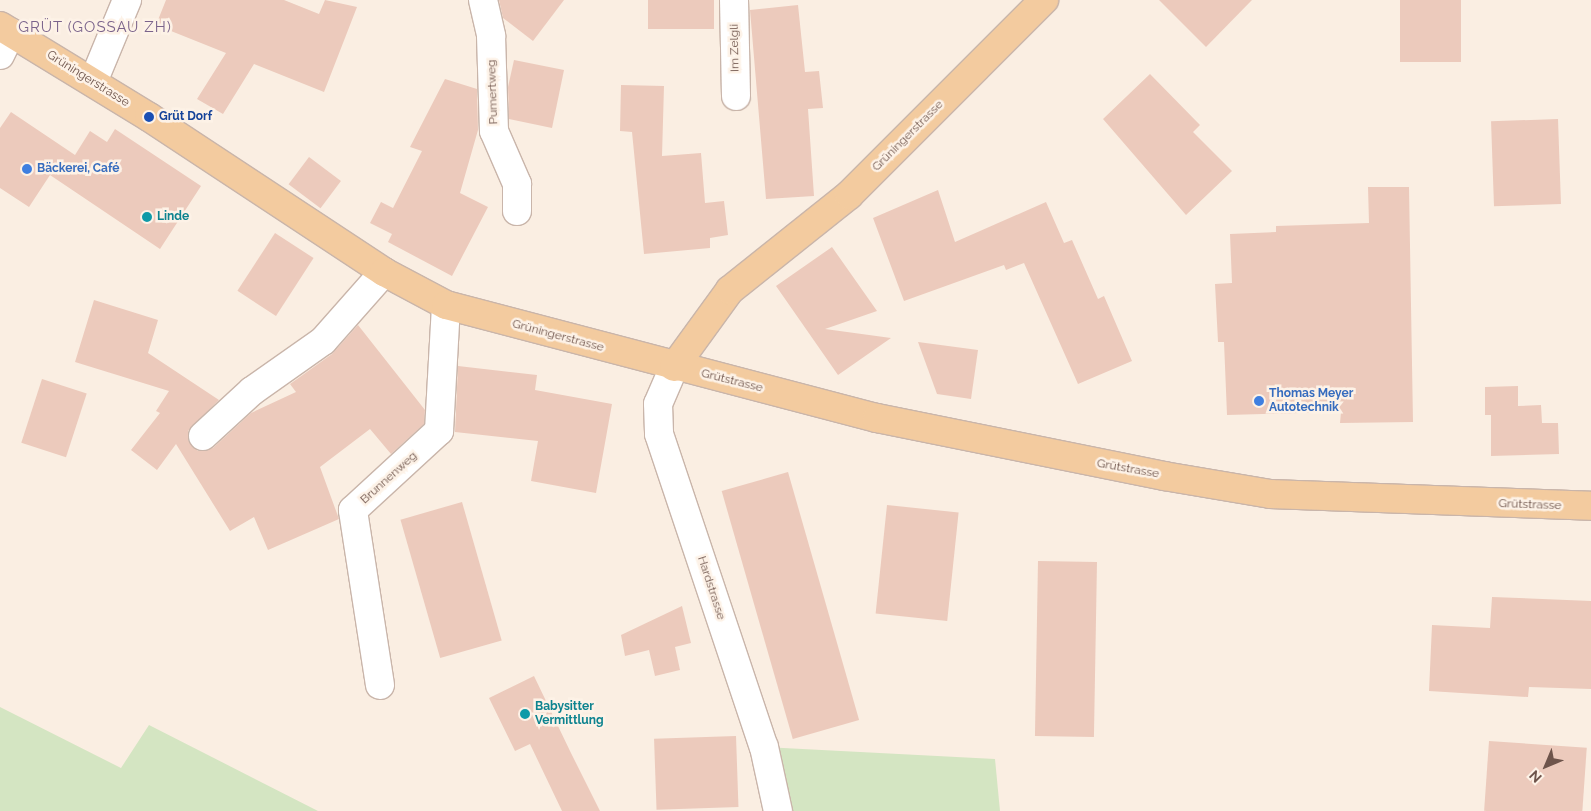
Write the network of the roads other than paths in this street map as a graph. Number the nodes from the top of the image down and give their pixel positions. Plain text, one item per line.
1 (127, 0) edge
2 (483, 0) edge
3 (734, 0) edge
4 (1044, 0) edge
5 (4, 38) edge
6 (93, 82) junction
7 (736, 96) dead end
8 (517, 211) dead end
9 (384, 272) junction
10 (446, 305) junction
11 (674, 366) junction
12 (203, 436) dead end
13 (1591, 506) edge
14 (380, 684) dead end
15 (778, 811) edge

1 - 6 street
2 - 8 street, Pumertweg
3 - 7 street, Im Zelgli
4 - 11 main road, Grüningerstrasse
5 - 6 main road, Grüningerstrasse
6 - 9 main road, Grüningerstrasse
9 - 10 main road, Grüningerstrasse
9 - 12 street
10 - 11 main road, Grüningerstrasse
10 - 14 street, Brunnenweg
11 - 13 main road, Grütstrasse
11 - 15 street, Hardstrasse

